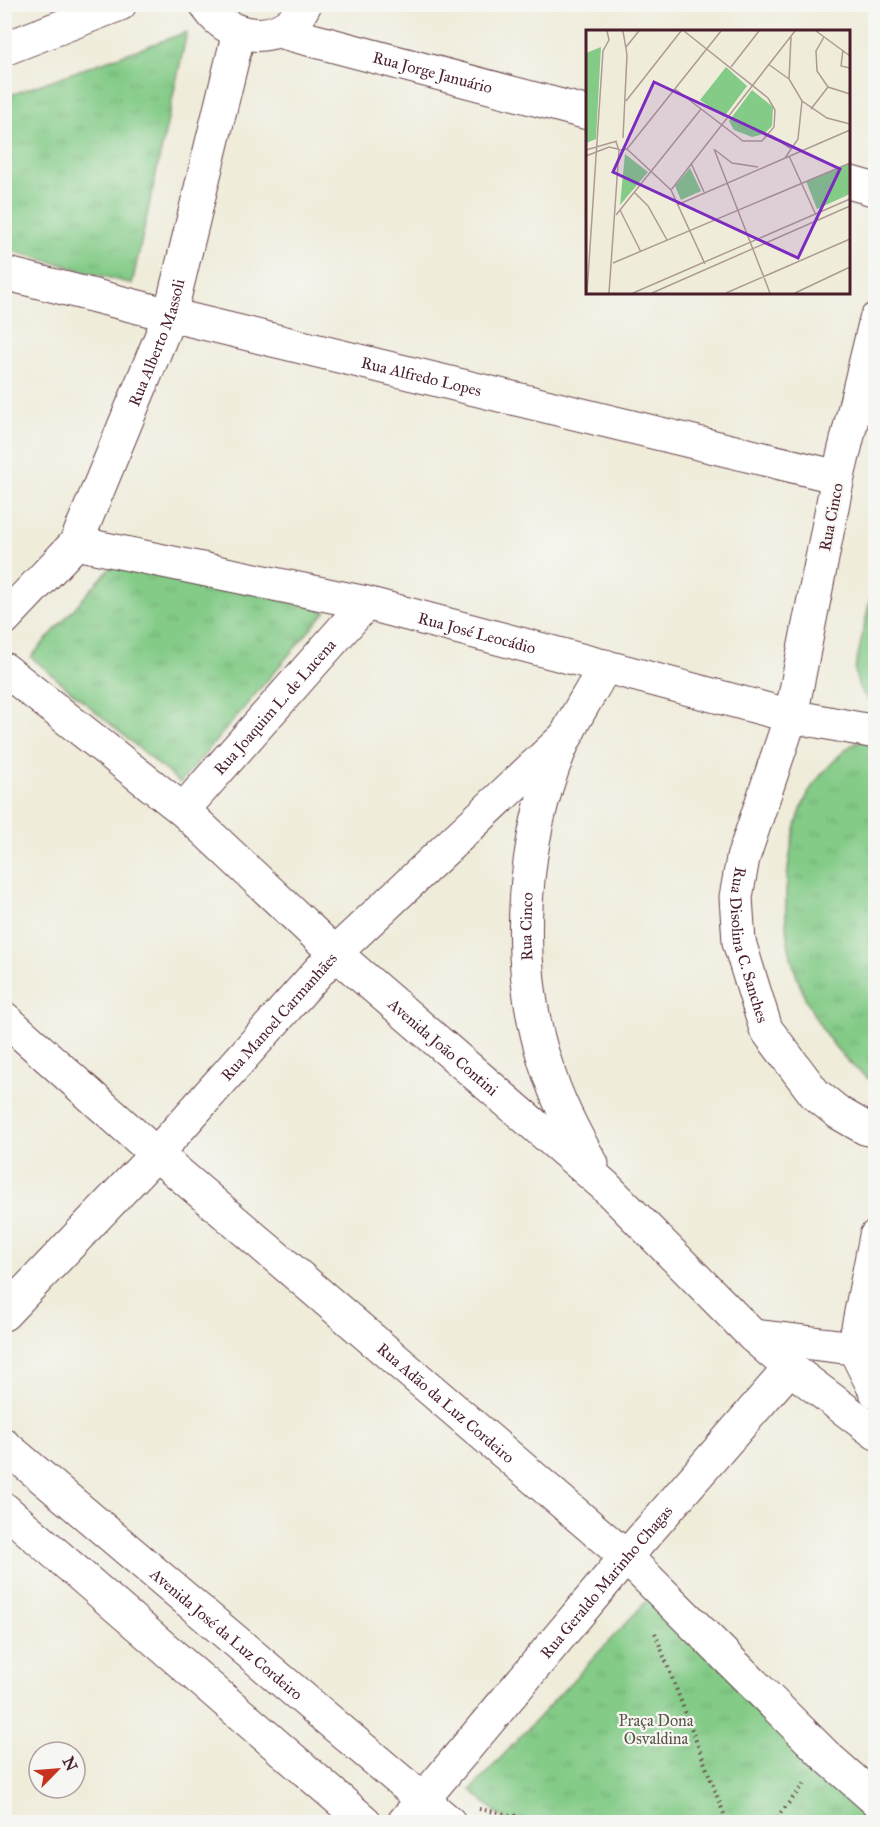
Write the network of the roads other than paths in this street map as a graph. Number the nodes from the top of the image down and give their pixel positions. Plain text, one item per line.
1 (120, 4) edge
2 (206, 4) edge
3 (305, 4) edge
4 (278, 31) junction
5 (239, 32) junction
6 (4, 49) edge
7 (586, 112) edge
8 (850, 182) edge
9 (876, 189) edge
10 (4, 273) edge
11 (170, 315) junction
12 (876, 319) edge
13 (838, 477) junction
14 (76, 543) junction
15 (366, 603) junction
16 (4, 619) edge
17 (605, 666) junction
18 (4, 669) edge
19 (791, 716) junction
20 (876, 732) edge
21 (567, 735) junction
22 (183, 810) junction
23 (335, 953) junction
24 (4, 1018) edge
25 (876, 1131) edge
26 (156, 1154) junction
27 (604, 1185) junction
28 (876, 1236) edge
29 (4, 1314) edge
30 (753, 1336) junction
31 (865, 1351) edge
32 (790, 1368) junction
33 (876, 1392) edge
34 (876, 1433) edge
35 (4, 1445) edge
36 (4, 1509) edge
37 (626, 1557) junction
38 (876, 1800) edge
39 (413, 1810) edge
40 (364, 1822) edge
41 (449, 1822) edge

1 - 6 street
2 - 5 street
3 - 4 street
4 - 5 street, Rua Jorge Januário
4 - 7 street, Rua Jorge Januário
5 - 11 street, Rua Alberto Massoli
8 - 9 street
10 - 11 street, Rua Alfredo Lopes
11 - 13 street, Rua Alfredo Lopes
11 - 14 street, Rua Alberto Massoli
12 - 13 street, Rua Cinco
13 - 19 street, Rua Cinco
14 - 15 street, Rua José Leocádio
14 - 16 street, Rua Alberto Massoli
15 - 17 street, Rua José Leocádio
15 - 22 street, Rua Joaquim L. de Lucena
17 - 19 street, Rua José Leocádio
17 - 21 street, Rua Cinco
18 - 22 street, Avenida João Contini
19 - 20 street, Rua José Leocádio
19 - 25 street, Rua Disolina C. Sanches
21 - 23 street, Rua Manoel Carmanhães
21 - 27 street, Rua Cinco
22 - 23 street, Avenida João Contini
23 - 26 street, Rua Manoel Carmanhães
23 - 27 street, Avenida João Contini
24 - 26 street, Rua Adão da Luz Cordeiro
26 - 29 street, Rua Manoel Carmanhães
26 - 37 street, Rua Adão da Luz Cordeiro
27 - 30 street, Avenida João Contini
28 - 31 street
30 - 31 street
30 - 32 street, Avenida João Contini
31 - 33 street
32 - 34 street, Avenida João Contini
32 - 37 street, Rua Geraldo Marinho Chagas
35 - 39 street, Avenida José da Luz Cordeiro
36 - 40 street
37 - 38 street, Rua Adão da Luz Cordeiro
37 - 39 street, Rua Geraldo Marinho Chagas
39 - 41 street, Avenida José da Luz Cordeiro

